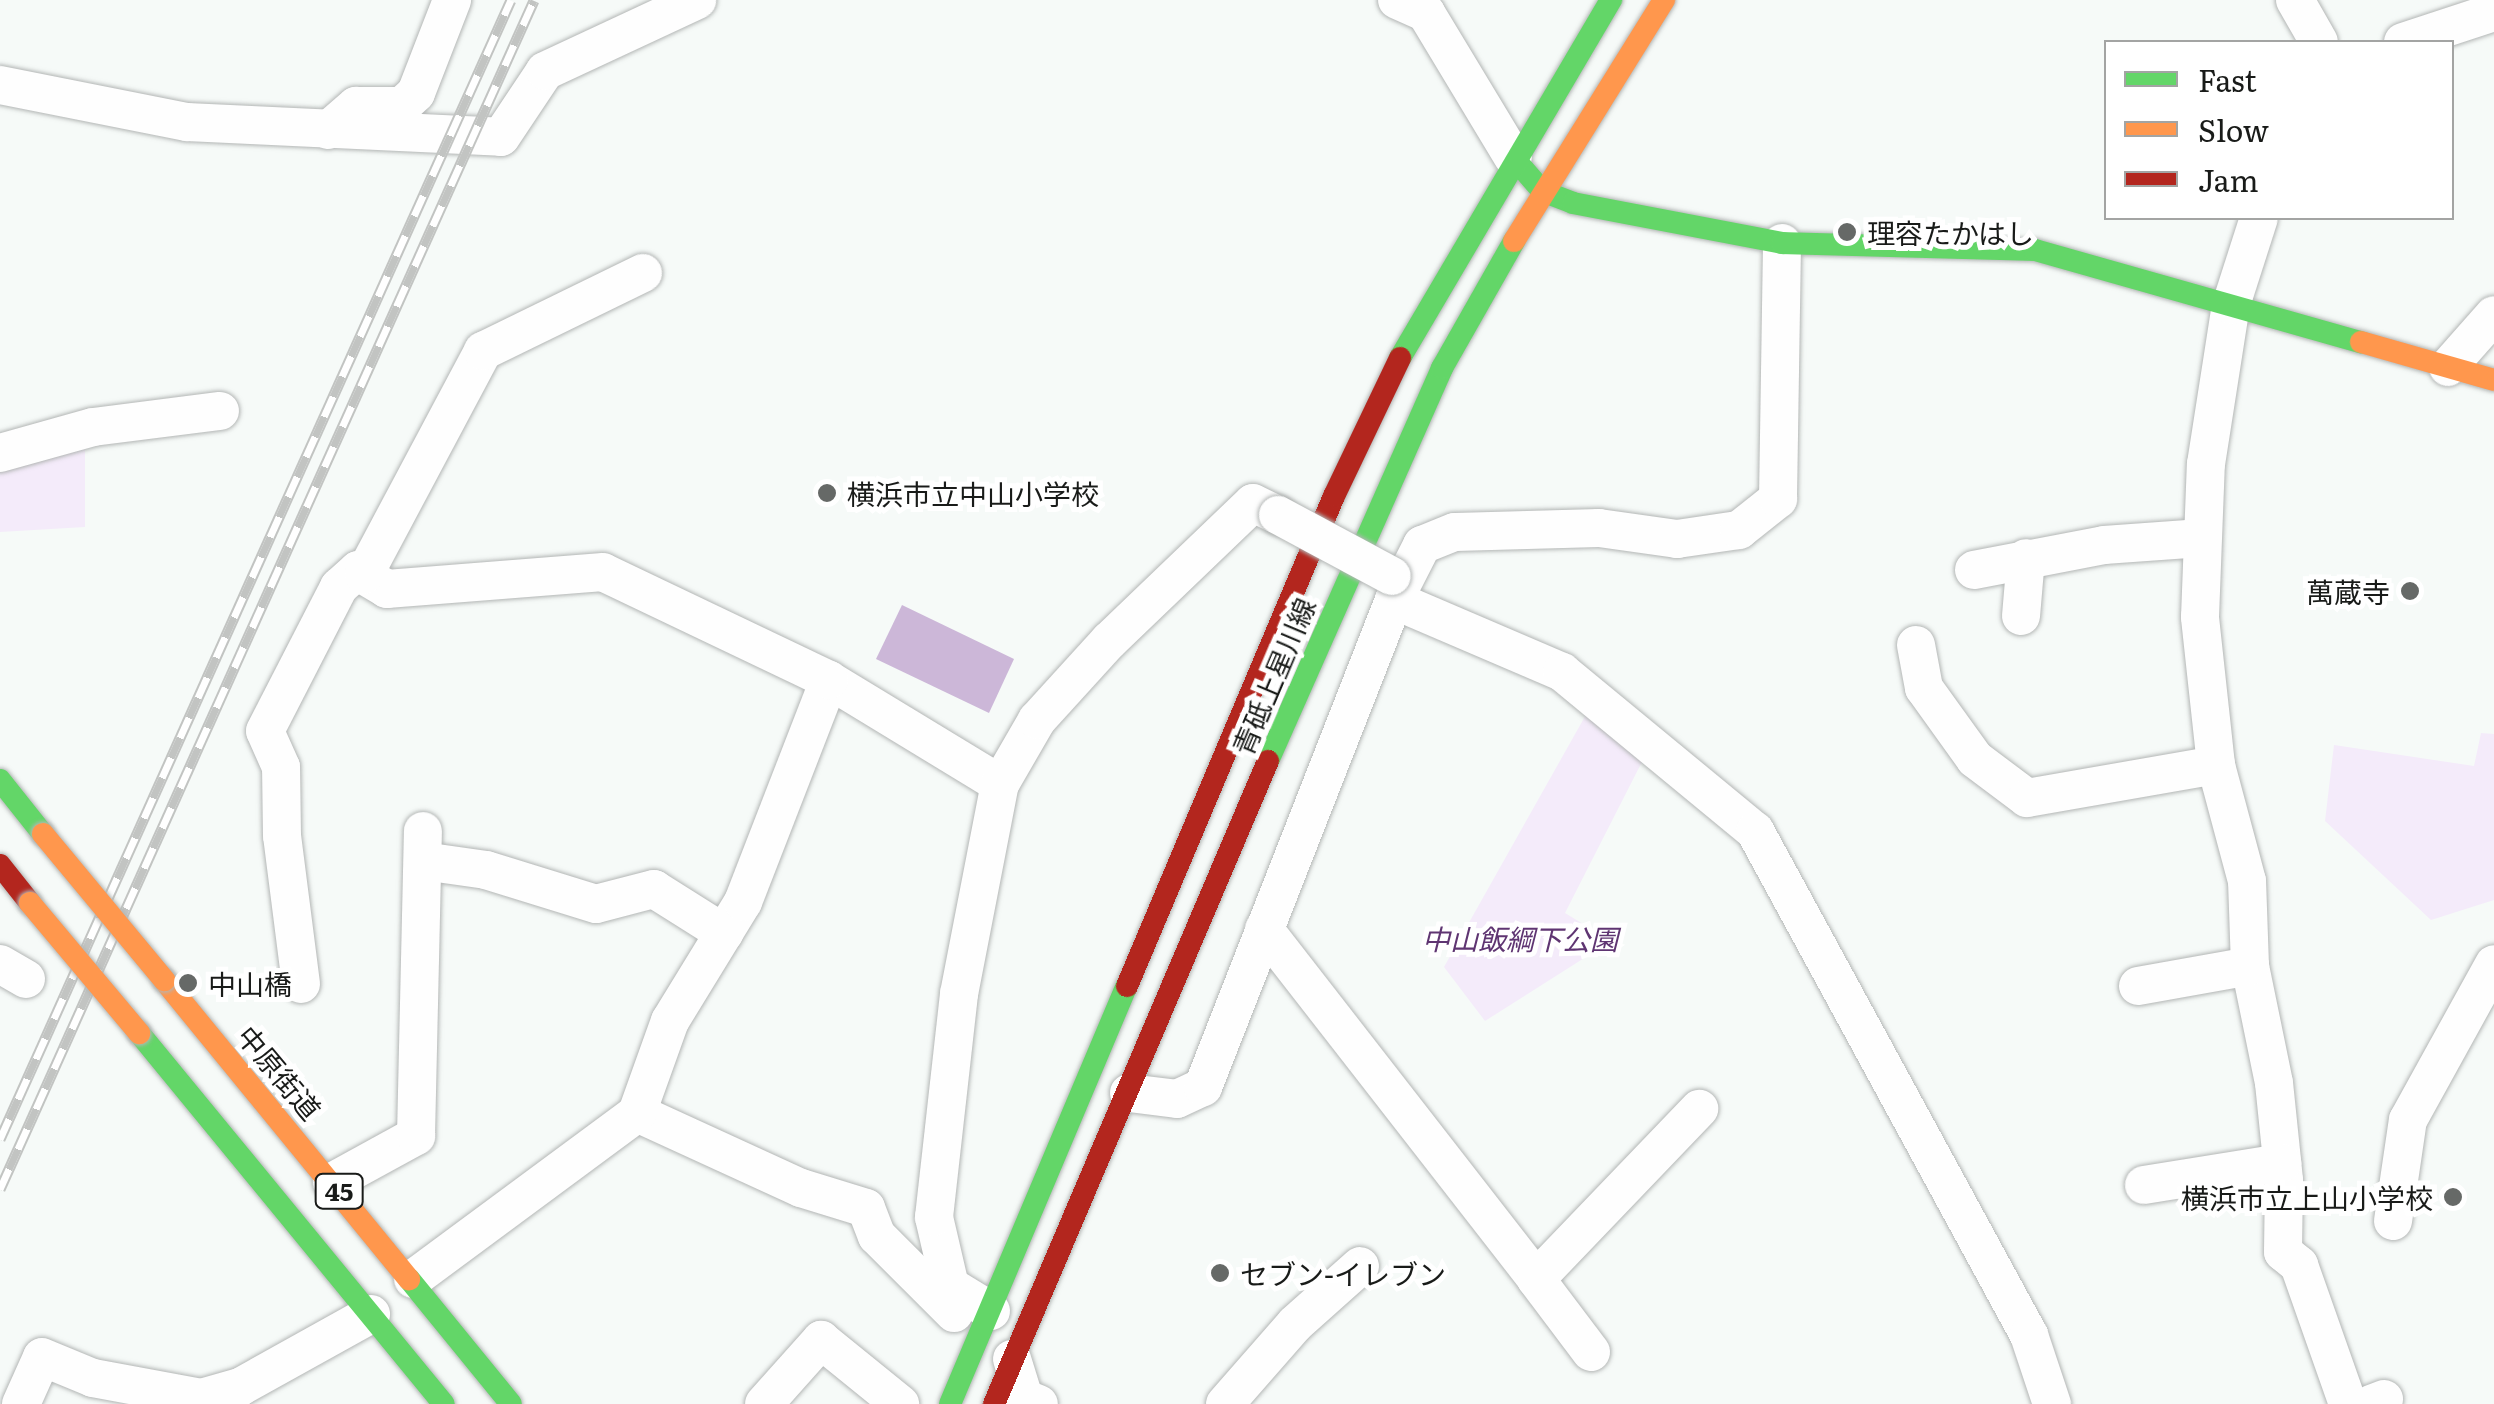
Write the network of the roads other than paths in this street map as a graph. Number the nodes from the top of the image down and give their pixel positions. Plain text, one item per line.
1 (452, 0) edge
2 (697, 0) edge
3 (1397, 0) edge
4 (1611, 0) edge
5 (1664, 0) edge
6 (2295, 0) edge
7 (2494, 12) edge
8 (2318, 40) edge
9 (2409, 40) edge
10 (0, 85) edge
11 (328, 130) junction
12 (1513, 157) junction
13 (1542, 191) junction
14 (2258, 220) edge
15 (1782, 243) junction
16 (643, 274) dead end
17 (2232, 305) junction
18 (2494, 315) edge
19 (2448, 367) junction
20 (2494, 380) edge
21 (220, 411) dead end
22 (0, 452) edge
23 (2202, 538) junction
24 (2026, 558) junction
25 (1974, 570) dead end
26 (364, 575) junction
27 (1397, 586) junction
28 (2021, 616) dead end
29 (1916, 645) dead end
30 (829, 680) junction
31 (2216, 765) junction
32 (0, 780) edge
33 (1000, 784) junction
34 (0, 866) edge
35 (1264, 929) junction
36 (724, 933) junction
37 (2494, 964) edge
38 (2250, 966) junction
39 (301, 984) dead end
40 (2138, 986) dead end
41 (1128, 1093) junction
42 (1699, 1110) dead end
43 (637, 1113) junction
44 (2282, 1163) junction
45 (332, 1182) junction
46 (2144, 1185) dead end
47 (2393, 1221) dead end
48 (1360, 1266) dead end
49 (413, 1278) junction
50 (1536, 1279) junction
51 (371, 1314) junction
52 (994, 1337) junction
53 (1591, 1352) dead end
54 (203, 1401) edge
55 (2368, 1402) edge
56 (21, 1404) edge
57 (444, 1404) edge
58 (511, 1404) edge
59 (764, 1404) edge
60 (900, 1404) edge
61 (950, 1404) edge
62 (994, 1404) edge
63 (1039, 1404) edge
64 (1225, 1404) edge
65 (2052, 1404) edge

1 - 11 street
2 - 11 street
3 - 12 street
4 - 12 main road, 青砥上星川線
5 - 13 main road, 青砥上星川線
6 - 8 street
7 - 9 street
10 - 11 street
12 - 13 main road
12 - 52 main road, 青砥上星川線
13 - 15 main road
13 - 41 main road, 青砥上星川線
14 - 17 street
15 - 17 main road
15 - 27 street
16 - 26 street
17 - 19 main road
17 - 23 street
18 - 19 street
19 - 20 main road
21 - 22 street
23 - 24 street
23 - 31 street
24 - 25 street
24 - 28 street
26 - 30 street
26 - 39 street
27 - 33 street, bridge
27 - 35 street
27 - 65 street
29 - 31 street
30 - 33 street
30 - 36 street
31 - 38 street
32 - 45 main road, 中原街道 / 45, bridge
33 - 52 street
34 - 51 main road, 45, bridge
35 - 41 street
35 - 50 street
36 - 43 street
36 - 45 street
37 - 47 street
38 - 40 street
38 - 44 street
41 - 52 main road, 青砥上星川線
42 - 50 street
43 - 49 street
43 - 52 street
44 - 46 street
44 - 55 street
45 - 49 main road, 中原街道 / 45
48 - 64 street
49 - 58 main road, 中原街道 / 45
50 - 53 street
51 - 54 street
51 - 57 main road, 45
52 - 61 main road, 青砥上星川線
52 - 62 main road, 青砥上星川線
52 - 63 street
54 - 56 street
59 - 60 street

